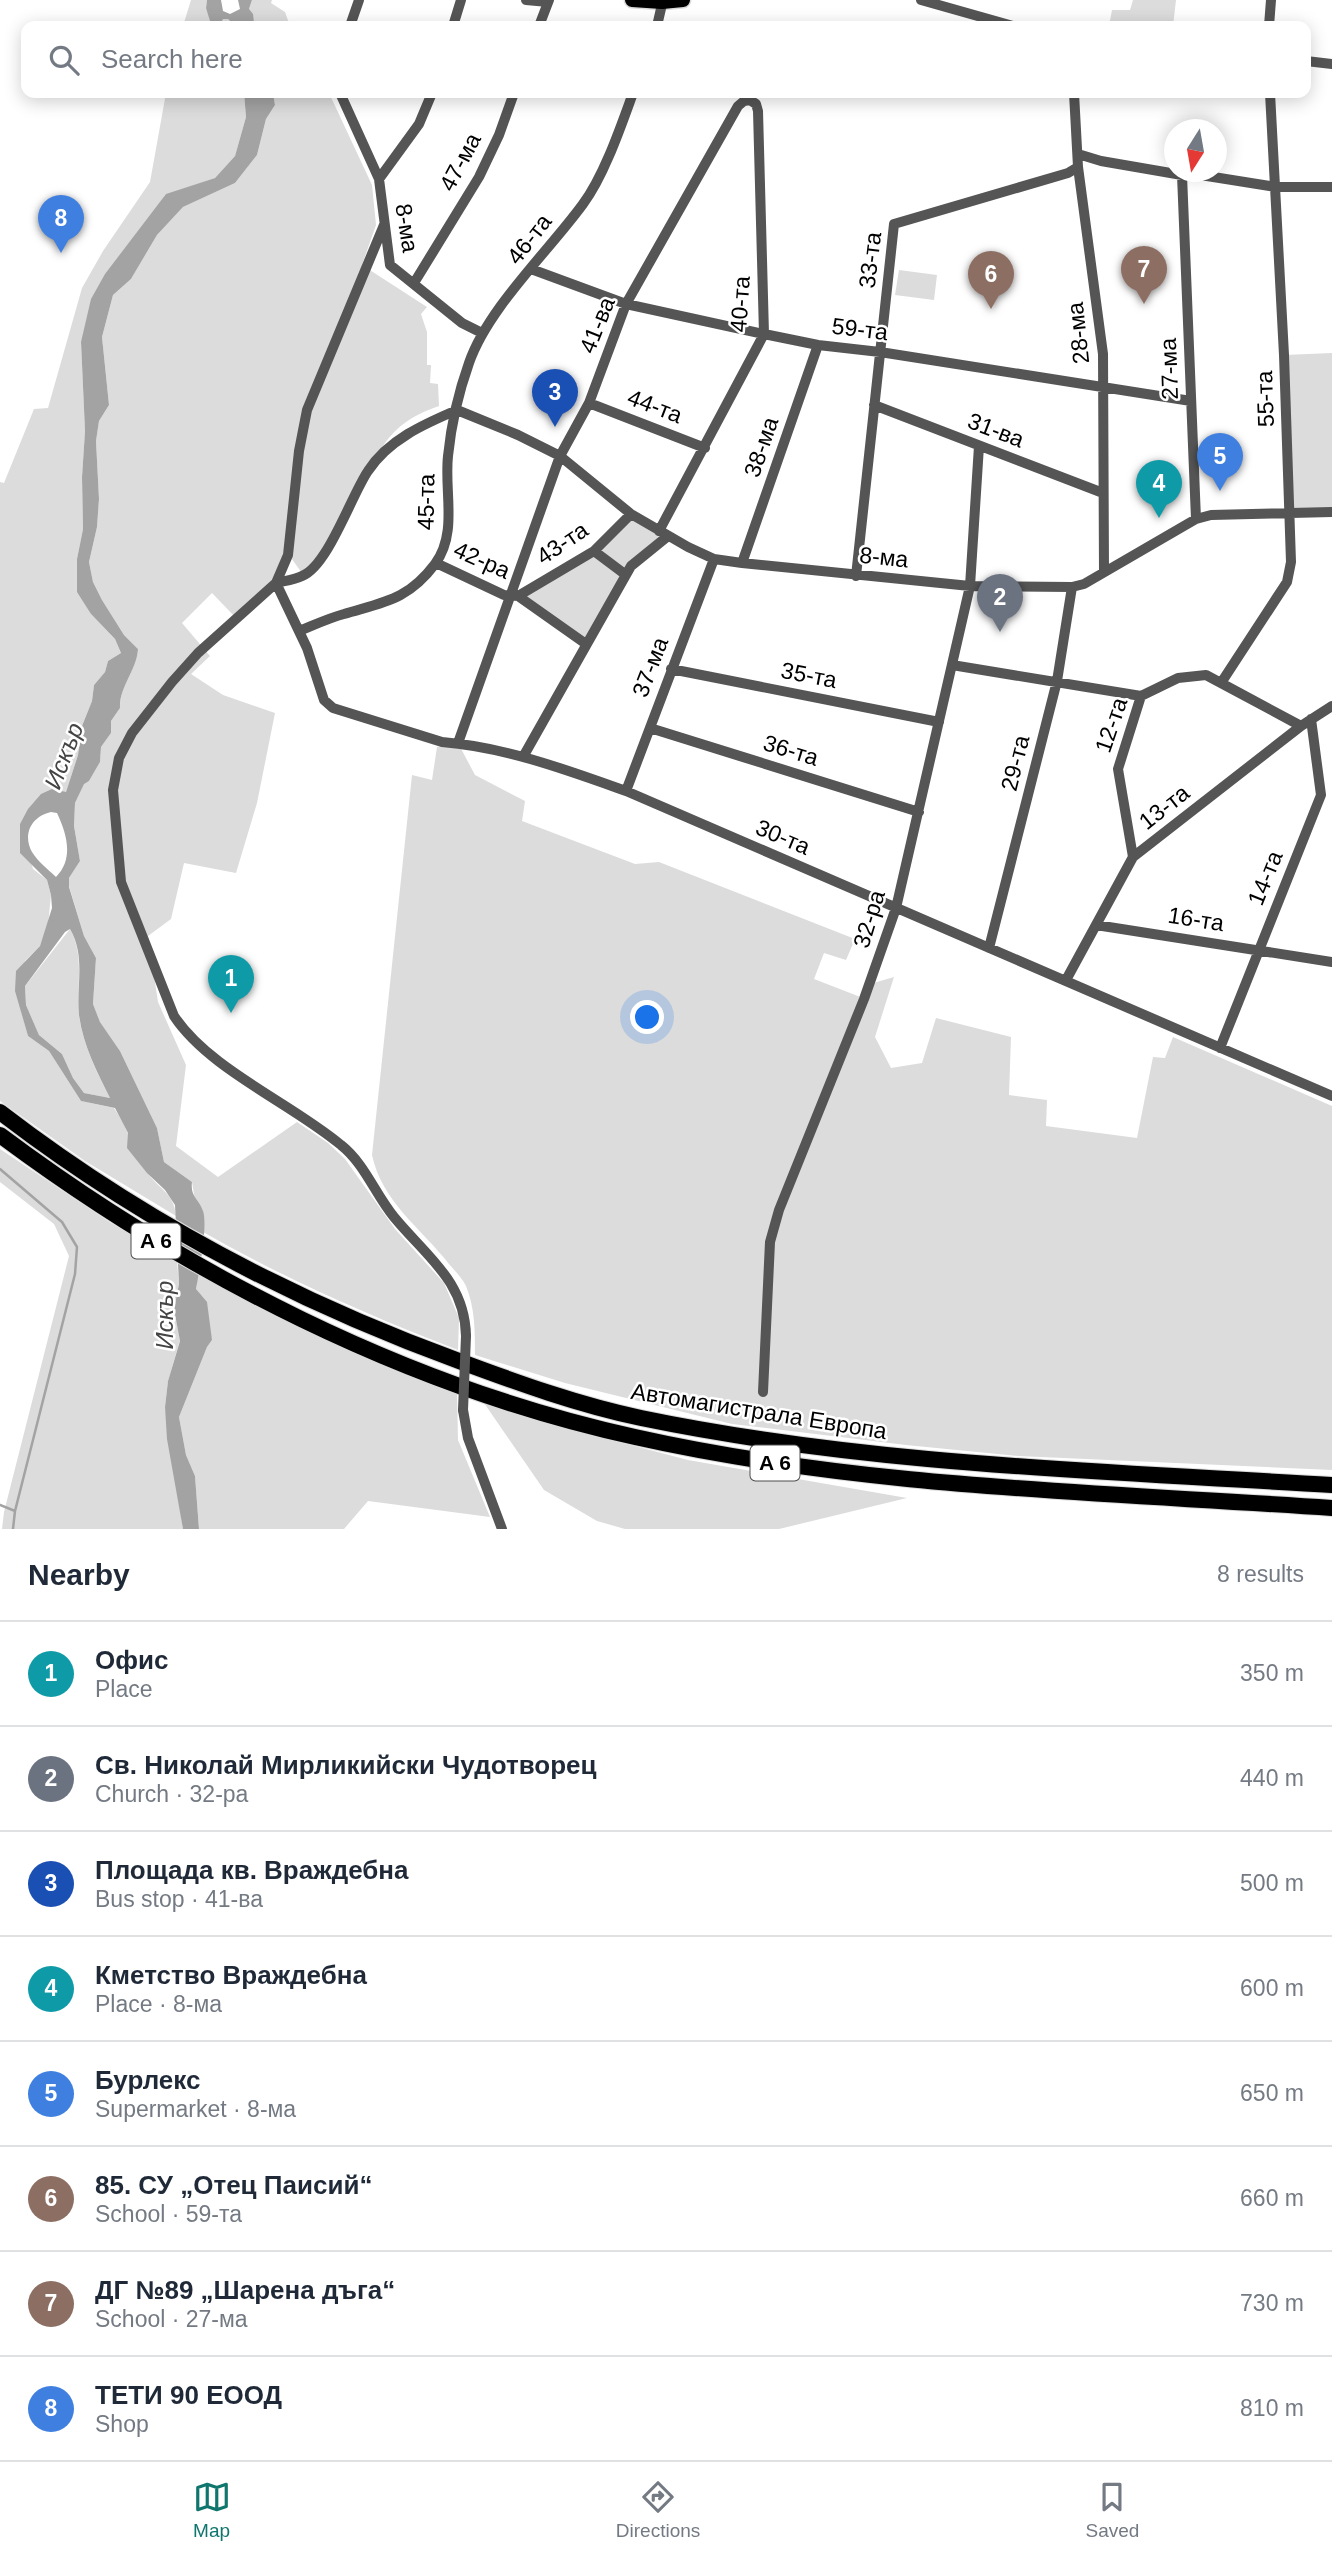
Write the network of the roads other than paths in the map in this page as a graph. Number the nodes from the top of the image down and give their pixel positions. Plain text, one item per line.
1 (359, 0) edge
2 (461, 0) edge
3 (526, 0) edge
4 (632, 0) edge
5 (683, 0) edge
6 (921, 0) edge
7 (1271, 0) edge
8 (548, 1) edge
9 (663, 1) edge
10 (352, 21) edge
11 (455, 21) edge
12 (541, 21) edge
13 (658, 21) edge
14 (995, 21) edge
15 (1269, 21) edge
16 (1311, 62) edge
17 (1332, 64) edge
18 (342, 98) edge
19 (430, 98) edge
20 (512, 98) edge
21 (631, 98) edge
22 (1074, 98) edge
23 (1270, 98) edge
24 (750, 100) joint
25 (1078, 154) junction
26 (1078, 167) junction
27 (1164, 172) edge
28 (379, 179) junction
29 (1227, 179) edge
30 (1182, 182) edge
31 (1276, 187) junction
32 (1332, 187) edge
33 (384, 225) junction
34 (371, 261) junction
35 (390, 265) junction
36 (531, 269) junction
37 (414, 283) junction
38 (626, 304) junction
39 (481, 333) junction
40 (764, 334) junction
41 (818, 345) junction
42 (880, 352) junction
43 (1103, 387) junction
44 (1191, 401) junction
45 (589, 403) junction
46 (874, 405) junction
47 (457, 410) junction
48 (979, 446) junction
49 (705, 448) junction
50 (560, 456) junction
51 (1103, 493) junction
52 (1291, 513) junction
53 (1332, 513) edge
54 (631, 514) junction
55 (1196, 519) junction
56 (664, 534) junction
57 (594, 551) junction
58 (714, 559) junction
59 (436, 563) junction
60 (743, 563) junction
61 (1104, 571) junction
62 (626, 575) junction
63 (856, 576) junction
64 (276, 583) junction
65 (970, 586) junction
66 (1072, 587) junction
67 (514, 596) junction
68 (299, 631) junction
69 (586, 644) junction
70 (952, 665) junction
71 (671, 669) junction
72 (1225, 679) junction
73 (1057, 681) junction
74 (1141, 696) junction
75 (1332, 706) edge
76 (1311, 719) junction
77 (939, 722) junction
78 (1301, 726) junction
79 (650, 727) junction
80 (458, 743) junction
81 (523, 757) junction
82 (626, 792) junction
83 (919, 812) junction
84 (1133, 857) junction
85 (896, 908) junction
86 (1096, 925) junction
87 (989, 948) junction
88 (1258, 950) junction
89 (1332, 962) edge
90 (1066, 980) junction
91 (1220, 1048) junction
92 (1332, 1096) edge
93 (0, 1112) edge
94 (0, 1135) edge
95 (763, 1392) dead end
96 (1332, 1485) edge
97 (1332, 1508) edge
98 (502, 1529) edge

1 - 10 street
2 - 11 street
3 - 8 street
4 - 9 main road
5 - 9 main road
6 - 14 street
7 - 15 street
8 - 12 street
9 - 13 street
16 - 17 street
18 - 28 street, 8-ма
19 - 28 street
20 - 37 street, 47-ма
21 - 36 street, 46-та
22 - 25 street, 28-ма
23 - 31 street, 55-та
24 - 38 street, 41-ва
24 - 40 street, 40-та
25 - 26 street, 28-ма
25 - 27 street
26 - 42 street, 33-та
26 - 43 street, 28-ма
28 - 33 street, 8-ма
29 - 31 street
30 - 44 street, 27-ма
31 - 32 street
31 - 52 street, 55-та
33 - 34 street
33 - 35 street, 8-ма
34 - 35 street
34 - 64 street
35 - 37 street, 8-ма
36 - 38 street, 59-та
36 - 39 street, 46-та
37 - 39 street, 8-ма
38 - 40 street, 59-та
38 - 45 street, 41-ва
39 - 47 street, 46-та
40 - 41 street, 59-та
40 - 49 street, 40-та
41 - 42 street, 59-та
41 - 60 street, 38-ма
42 - 43 street, 59-та
42 - 46 street, 33-та
43 - 44 street, 59-та
43 - 51 street, 28-ма
44 - 55 street, 27-ма
45 - 49 street, 44-та
45 - 50 street, 41-ва
46 - 48 street, 31-ва
46 - 63 street, 33-та
47 - 50 street, 8-ма
47 - 59 street, 45-та
47 - 64 street
48 - 51 street, 31-ва
48 - 65 street, 32-ра
49 - 56 street, 40-та
50 - 54 street, 8-ма
50 - 67 street, 41-ва
51 - 61 street, 28-ма
52 - 53 street, 8-ма
52 - 55 street, 8-ма
52 - 72 street, 55-та
54 - 56 street, 8-ма
54 - 57 street, 43-та
55 - 61 street, 8-ма
56 - 58 street, 8-ма
56 - 62 street, 40-та
57 - 62 street
57 - 67 street, 43-та
58 - 60 street, 8-ма
58 - 71 street, 37-ма
59 - 67 street, 42-ра
59 - 68 street, 45-та
60 - 63 street, 8-ма
61 - 66 street, 8-ма
62 - 69 street, 40-та
63 - 65 street, 8-ма
64 - 68 street, 30-та
64 - 98 street, bridge
65 - 66 street, 8-ма
65 - 70 street, 32-ра
66 - 73 street, 29-та
67 - 69 street, 42-ра
67 - 80 street, 41-ва
68 - 80 street, 30-та
69 - 81 street, 40-та
70 - 73 street
70 - 77 street, 32-ра
71 - 77 street, 35-та
71 - 79 street, 37-ма
72 - 74 street, 12-та
72 - 78 street
73 - 74 street
73 - 87 street, 29-та
74 - 84 street, 12-та
75 - 76 street, 13-та
76 - 78 street, 13-та
76 - 88 street, 14-та
77 - 83 street, 32-ра
78 - 84 street, 13-та
79 - 82 street, 37-ма
79 - 83 street, 36-та
80 - 81 street, 30-та
81 - 82 street, 30-та
82 - 85 street, 30-та
83 - 85 street, 32-ра
84 - 86 street, 13-та
85 - 87 street, 30-та
85 - 95 street, 32-ра
86 - 88 street, 16-та
86 - 90 street, 13-та
87 - 90 street, 30-та
88 - 89 street, 16-та
88 - 91 street, 14-та
90 - 91 street, 30-та
91 - 92 street, 30-та
93 - 96 highway, Автомагистрала Европа / A 6
94 - 97 highway, Автомагистрала Европа / A 6

